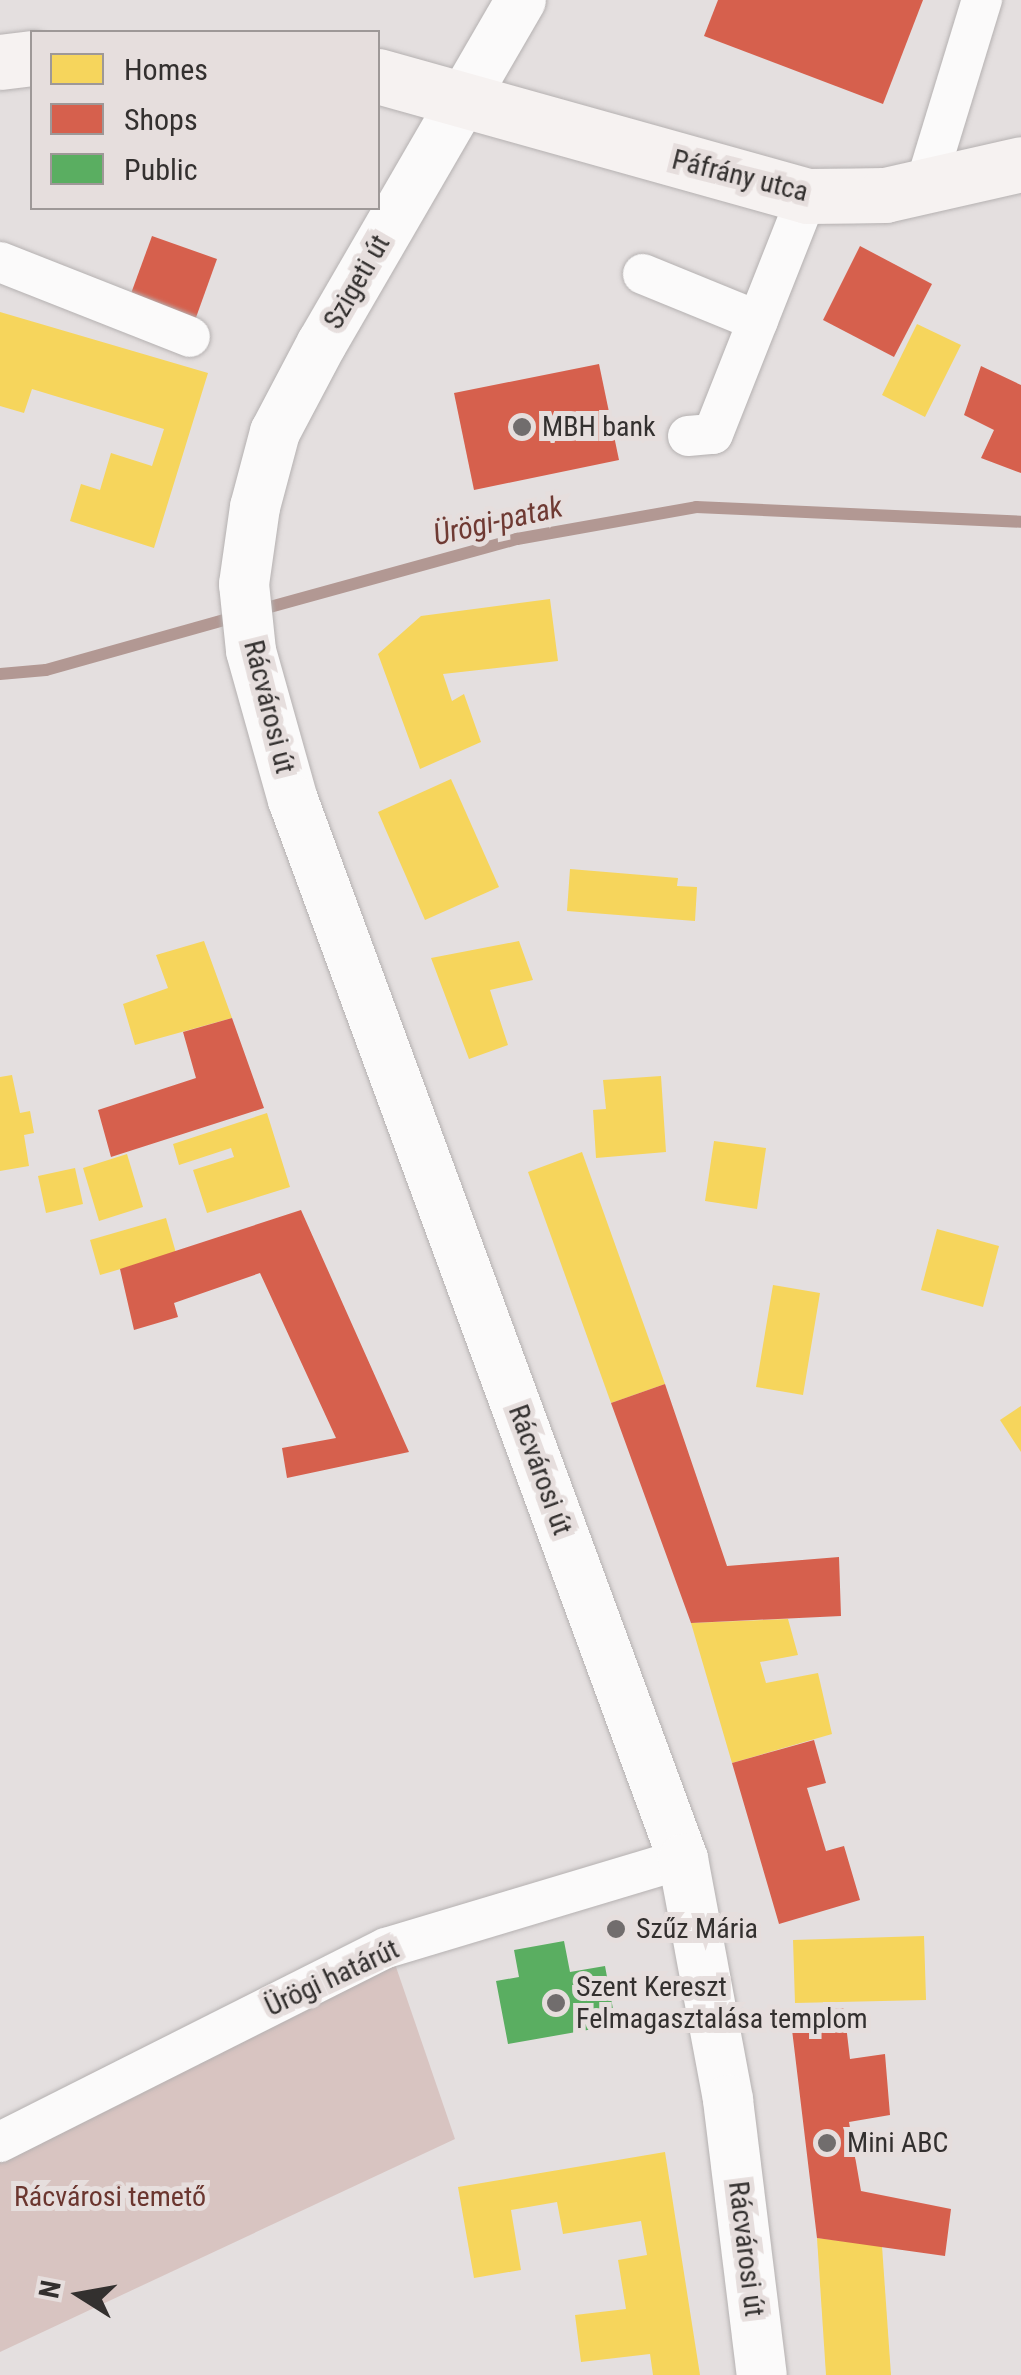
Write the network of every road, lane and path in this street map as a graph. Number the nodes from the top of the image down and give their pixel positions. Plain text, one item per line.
1 (521, 0) edge
2 (982, 0) edge
3 (30, 58) edge
4 (0, 62) edge
5 (380, 77) edge
6 (464, 98) junction
7 (1021, 164) edge
8 (925, 186) junction
9 (807, 196) junction
10 (0, 262) edge
11 (643, 274) dead end
12 (758, 320) junction
13 (190, 337) dead end
14 (688, 436) dead end
15 (244, 584) joint
16 (683, 1859) junction
17 (0, 2142) edge
18 (762, 2375) edge

1 - 6 street, Szigeti út
2 - 8 street
3 - 4 main road
5 - 6 main road, Páfrány utca
6 - 9 main road, Páfrány utca
6 - 15 street, Szigeti út
7 - 8 main road, Páfrány utca
8 - 9 main road, Páfrány utca
9 - 12 street
10 - 13 street
11 - 12 street
12 - 14 street
15 - 16 street, Rácvárosi út
16 - 17 street, Ürögi határút
16 - 18 street, Rácvárosi út

